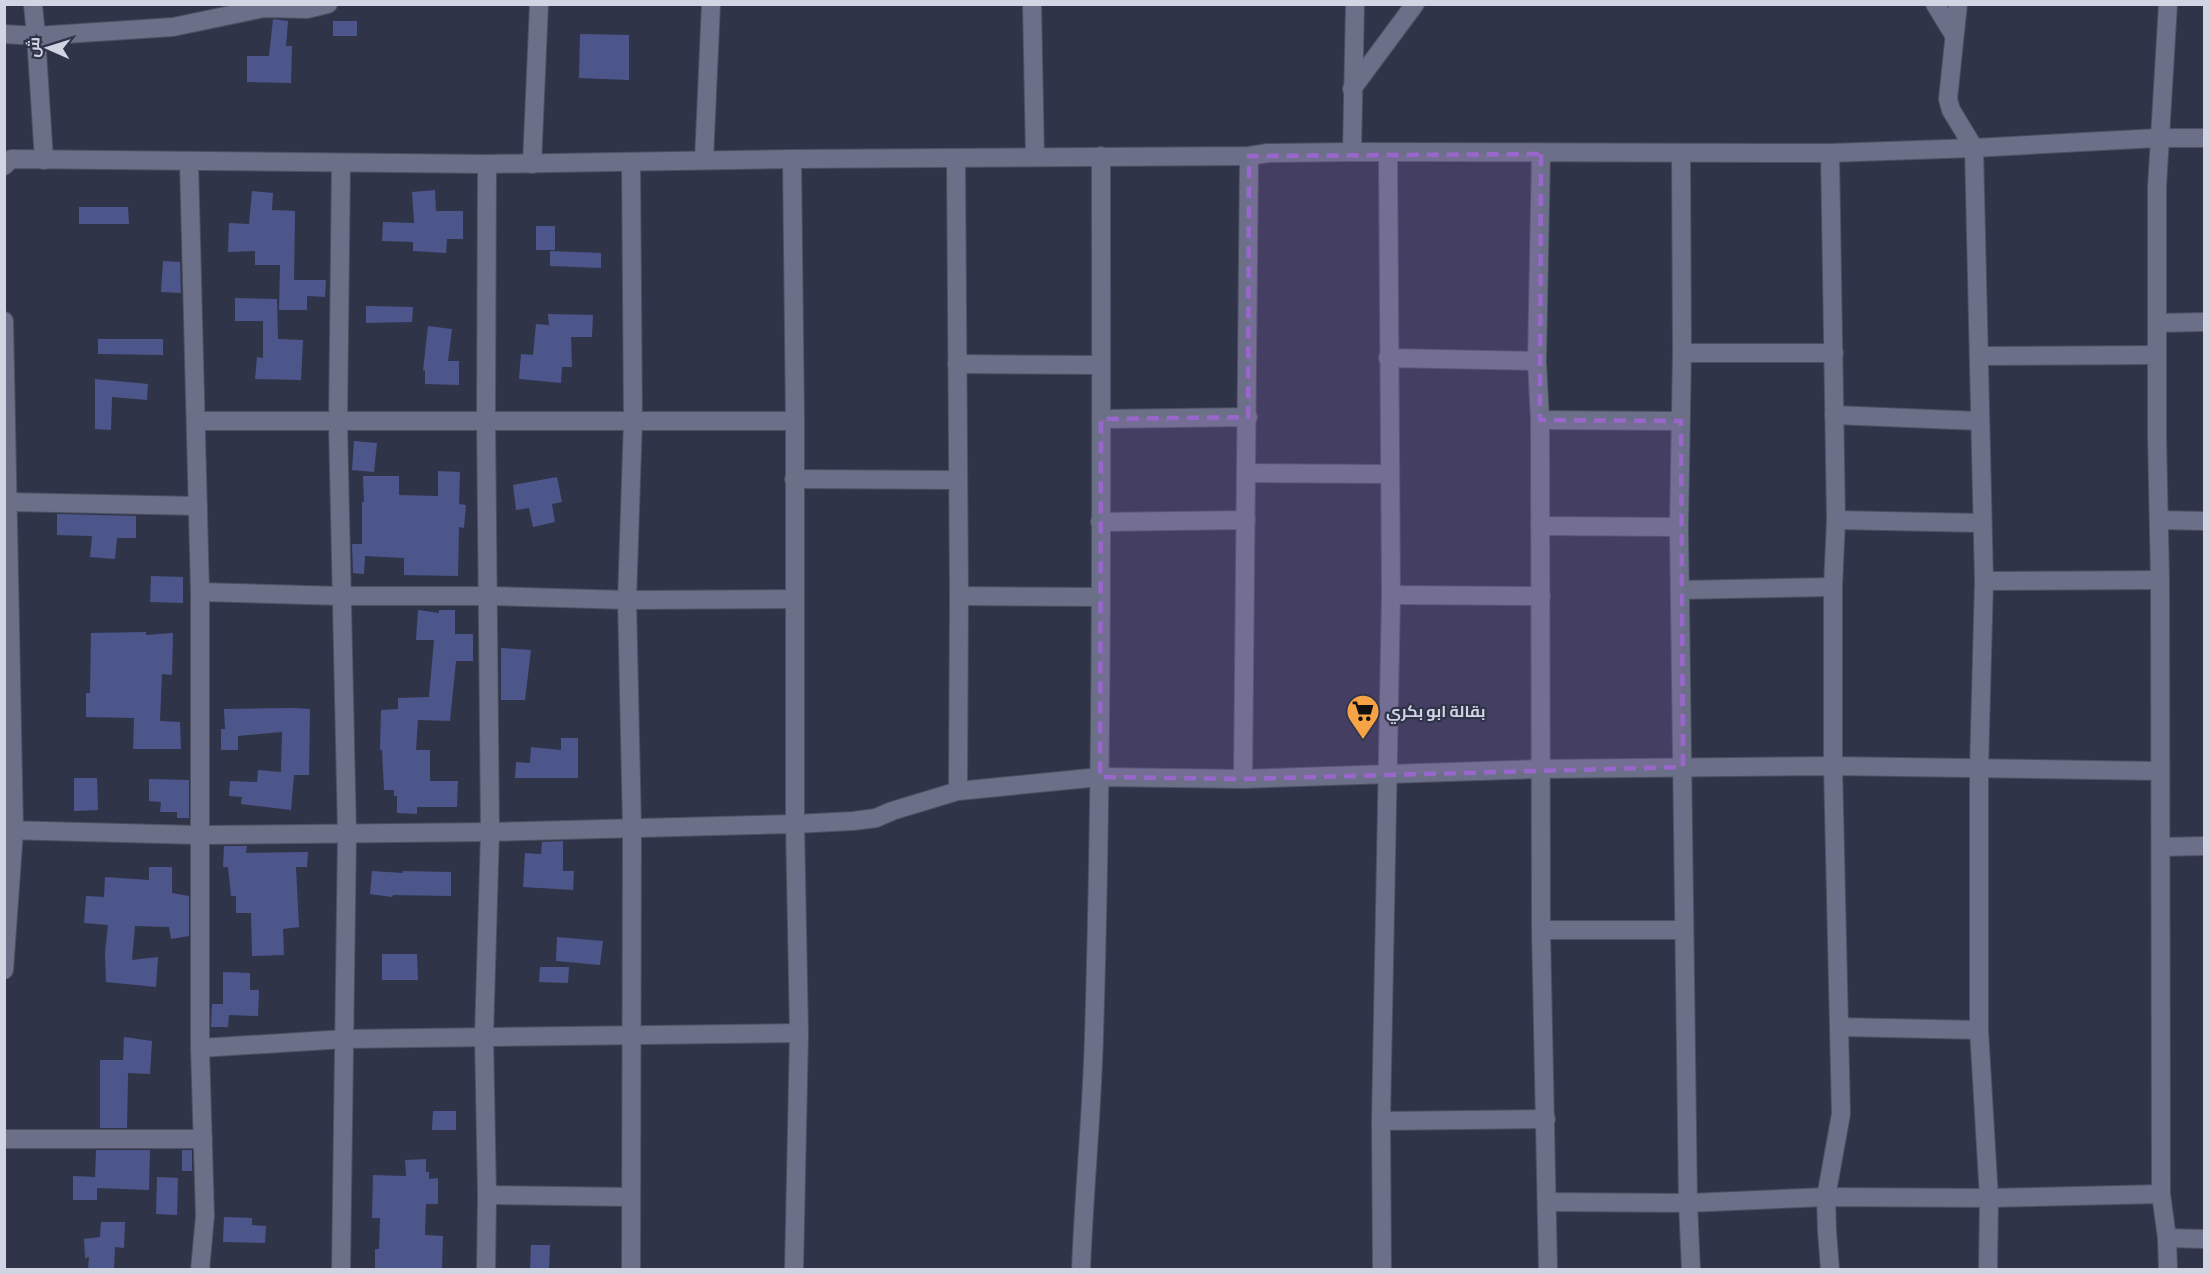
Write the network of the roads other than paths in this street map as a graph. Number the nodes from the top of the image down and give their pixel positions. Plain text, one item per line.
1 (33, 4) edge
2 (328, 4) edge
3 (538, 4) edge
4 (711, 4) edge
5 (1032, 4) edge
6 (1355, 4) edge
7 (1415, 4) edge
8 (1935, 4) edge
9 (1958, 4) edge
10 (2168, 4) edge
11 (213, 11) edge
12 (4, 34) edge
13 (1954, 35) junction
14 (36, 36) junction
15 (1352, 89) junction
16 (2158, 138) junction
17 (2205, 138) edge
18 (1974, 148) junction
19 (1352, 152) junction
20 (1388, 153) junction
21 (1830, 153) junction
22 (1541, 154) junction
23 (1681, 154) junction
24 (1101, 156) junction
25 (1249, 156) junction
26 (1035, 157) junction
27 (792, 159) junction
28 (956, 159) junction
29 (44, 160) junction
30 (704, 160) junction
31 (189, 162) junction
32 (341, 162) junction
33 (631, 163) junction
34 (532, 164) junction
35 (487, 165) junction
36 (4, 166) edge
37 (4, 321) edge
38 (2205, 322) edge
39 (2157, 323) junction
40 (1682, 352) junction
41 (1834, 353) junction
42 (2157, 355) junction
43 (1980, 356) junction
44 (1388, 358) junction
45 (1537, 361) junction
46 (957, 364) junction
47 (1101, 364) junction
48 (1834, 415) junction
49 (1248, 417) junction
50 (1101, 419) junction
51 (486, 420) junction
52 (633, 420) junction
53 (1540, 420) junction
54 (196, 421) junction
55 (795, 421) junction
56 (1681, 421) junction
57 (1980, 421) junction
58 (338, 423) junction
59 (1248, 473) junction
60 (1389, 474) junction
61 (794, 479) junction
62 (957, 480) junction
63 (9, 502) junction
64 (198, 506) junction
65 (1246, 520) junction
66 (1836, 520) junction
67 (2160, 520) junction
68 (2205, 521) edge
69 (1100, 522) junction
70 (1981, 524) junction
71 (1540, 526) junction
72 (1679, 527) junction
73 (2160, 580) junction
74 (1984, 581) junction
75 (1833, 587) junction
76 (1680, 590) junction
77 (200, 592) junction
78 (1391, 595) junction
79 (341, 596) junction
80 (489, 596) junction
81 (959, 596) junction
82 (1541, 596) junction
83 (1101, 597) junction
84 (794, 599) junction
85 (8, 600) edge
86 (627, 600) junction
87 (1833, 766) junction
88 (1683, 767) junction
89 (1540, 769) junction
90 (1979, 769) junction
91 (2160, 771) junction
92 (1388, 776) junction
93 (1100, 777) junction
94 (1244, 779) junction
95 (958, 791) junction
96 (795, 824) junction
97 (632, 828) junction
98 (9, 830) edge
99 (347, 832) junction
100 (490, 832) junction
101 (200, 835) junction
102 (2205, 846) edge
103 (2161, 847) junction
104 (1541, 930) junction
105 (1684, 930) junction
106 (4, 969) edge
107 (1840, 1027) junction
108 (1979, 1030) junction
109 (799, 1033) junction
110 (484, 1036) junction
111 (631, 1036) junction
112 (345, 1039) junction
113 (200, 1048) junction
114 (1546, 1119) junction
115 (1381, 1121) junction
116 (4, 1139) edge
117 (203, 1139) junction
118 (2161, 1194) junction
119 (487, 1195) junction
120 (630, 1197) junction
121 (1826, 1197) junction
122 (1989, 1198) junction
123 (1548, 1202) junction
124 (1688, 1203) junction
125 (2167, 1238) junction
126 (2205, 1239) edge
127 (200, 1269) edge
128 (341, 1269) edge
129 (486, 1269) edge
130 (631, 1269) edge
131 (794, 1269) edge
132 (1081, 1269) edge
133 (1382, 1269) edge
134 (1548, 1269) edge
135 (1691, 1269) edge
136 (1830, 1269) edge
137 (1988, 1269) edge
138 (2168, 1269) edge

1 - 14 street
2 - 11 street
3 - 34 street
4 - 30 street
5 - 26 street
6 - 15 street
7 - 15 street
8 - 13 street
9 - 13 street
10 - 16 street
11 - 14 street
12 - 14 street
13 - 18 street
14 - 29 street
15 - 19 street
16 - 17 street
16 - 18 street
16 - 39 street
18 - 21 street
18 - 43 street
19 - 20 street
19 - 25 street
20 - 22 street
20 - 44 street
21 - 23 street
21 - 41 street
22 - 23 street
22 - 45 street
23 - 40 street
24 - 25 street
24 - 26 street
24 - 47 street
25 - 49 street
26 - 28 street
27 - 28 street
27 - 30 street
27 - 55 street
28 - 46 street
29 - 31 street
29 - 36 street
30 - 33 street
31 - 32 street
31 - 54 street
32 - 35 street
32 - 58 street
33 - 34 street
33 - 52 street
34 - 35 street
35 - 51 street
37 - 63 street
38 - 39 street
39 - 42 street
40 - 41 street
40 - 56 street
41 - 48 street
42 - 43 street
42 - 67 street
43 - 57 street
44 - 45 street
44 - 60 street
45 - 53 street
46 - 47 street
46 - 62 street
47 - 50 street
48 - 57 street
48 - 66 street
49 - 50 street
49 - 59 street
50 - 69 street
51 - 52 street
51 - 58 street
51 - 80 street
52 - 55 street
52 - 86 street
53 - 56 street
53 - 71 street
54 - 58 street
54 - 64 street
55 - 61 street
56 - 72 street
57 - 70 street
58 - 79 street
59 - 60 street
59 - 65 street
60 - 78 street
61 - 62 street
61 - 84 street
62 - 81 street
63 - 64 street
63 - 85 street
64 - 77 street
65 - 69 street
65 - 94 street
66 - 70 street
66 - 75 street
67 - 68 street
67 - 73 street
69 - 83 street
70 - 74 street
71 - 72 street
71 - 82 street
72 - 76 street
73 - 74 street
73 - 91 street
74 - 90 street
75 - 76 street
75 - 87 street
76 - 88 street
77 - 79 street
77 - 101 street
78 - 82 street
78 - 92 street
79 - 80 street
79 - 99 street
80 - 86 street
80 - 100 street
81 - 83 street
81 - 95 street
82 - 89 street
83 - 93 street
84 - 86 street
84 - 96 street
85 - 98 street
86 - 97 street
87 - 88 street
87 - 90 street
87 - 107 street
88 - 89 street
88 - 105 street
89 - 92 street
89 - 104 street
90 - 91 street
90 - 108 street
91 - 103 street
92 - 94 street
92 - 115 street
93 - 94 street
93 - 95 street
93 - 132 street
95 - 96 street
96 - 97 street
96 - 109 street
97 - 100 street
97 - 111 street
98 - 101 street
98 - 106 street
99 - 100 street
99 - 101 street
99 - 112 street
100 - 110 street
101 - 113 street
102 - 103 street
103 - 118 street
104 - 105 street
104 - 114 street
105 - 124 street
107 - 108 street
107 - 121 street
108 - 122 street
109 - 111 street
109 - 131 street
110 - 111 street
110 - 112 street
110 - 119 street
111 - 120 street
112 - 113 street
112 - 128 street
113 - 117 street
114 - 115 street
114 - 123 street
115 - 133 street
116 - 117 street
117 - 127 street
118 - 122 street
118 - 125 street
119 - 120 street
119 - 129 street
120 - 130 street
121 - 122 street
121 - 124 street
121 - 136 street
122 - 137 street
123 - 124 street
123 - 134 street
124 - 135 street
125 - 126 street
125 - 138 street

